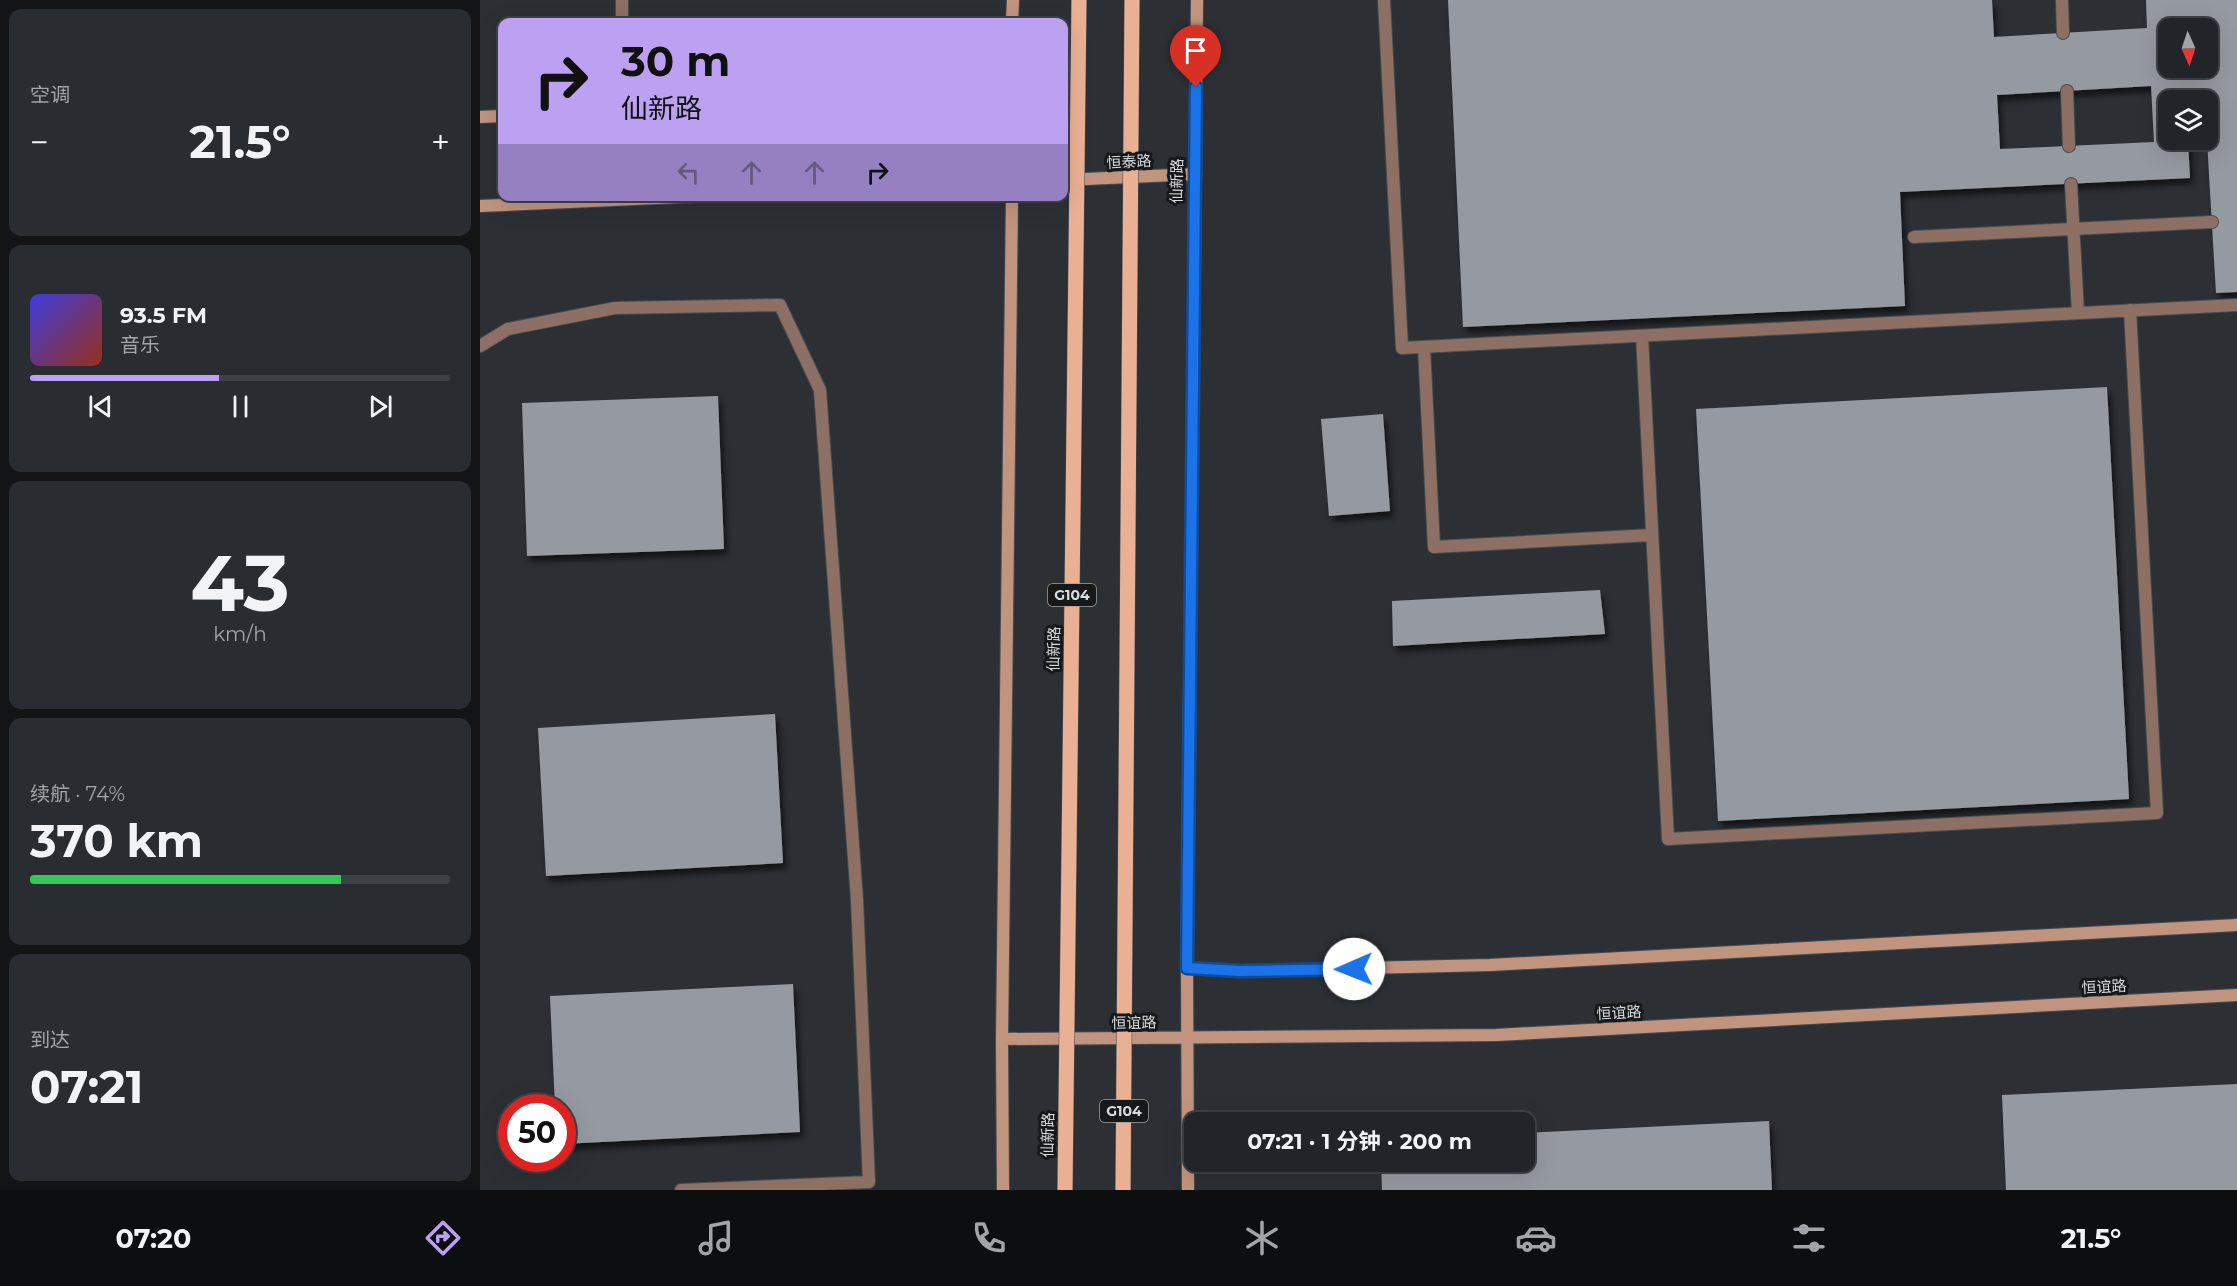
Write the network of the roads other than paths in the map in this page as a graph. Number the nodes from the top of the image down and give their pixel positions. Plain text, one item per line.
1 (622, 0) edge
2 (1012, 0) edge
3 (1079, 0) edge
4 (1132, 0) edge
5 (1197, 0) edge
6 (1384, 0) edge
7 (2062, 0) edge
8 (622, 18) edge
9 (1012, 18) edge
10 (2064, 33) dead end
11 (2067, 91) dead end
12 (498, 116) edge
13 (480, 117) edge
14 (2069, 146) dead end
15 (1196, 174) junction
16 (1068, 180) edge
17 (2071, 184) dead end
18 (590, 201) edge
19 (1012, 201) edge
20 (480, 206) edge
21 (2212, 222) dead end
22 (2074, 229) junction
23 (1914, 237) dead end
24 (2237, 305) edge
25 (2130, 310) junction
26 (2078, 313) junction
27 (1642, 336) junction
28 (480, 346) edge
29 (1424, 347) junction
30 (1652, 536) junction
31 (2237, 925) edge
32 (1187, 968) junction
33 (2237, 995) edge
34 (1188, 1037) junction
35 (1002, 1040) junction
36 (681, 1190) edge
37 (1003, 1190) edge
38 (1065, 1190) edge
39 (1123, 1190) edge
40 (1188, 1190) edge

1 - 8 lane
2 - 9 main road
3 - 38 main road, 仙新路 / G104, bridge
4 - 39 main road, G104, bridge
5 - 15 main road, 仙新路
6 - 29 lane
7 - 10 lane
11 - 14 lane
12 - 13 main road
15 - 16 main road, 恒泰路
15 - 32 main road, 仙新路
17 - 22 lane
18 - 20 main road
19 - 35 main road
21 - 22 lane
22 - 23 lane
22 - 26 lane
24 - 25 lane
25 - 26 lane
25 - 30 lane
26 - 27 lane
27 - 29 lane
27 - 30 lane
28 - 36 lane
29 - 30 lane
31 - 32 main road
32 - 34 main road, 仙新路
33 - 34 main road, 恒谊路
34 - 35 main road, 恒谊路
34 - 40 main road, 仙新路
35 - 37 main road

